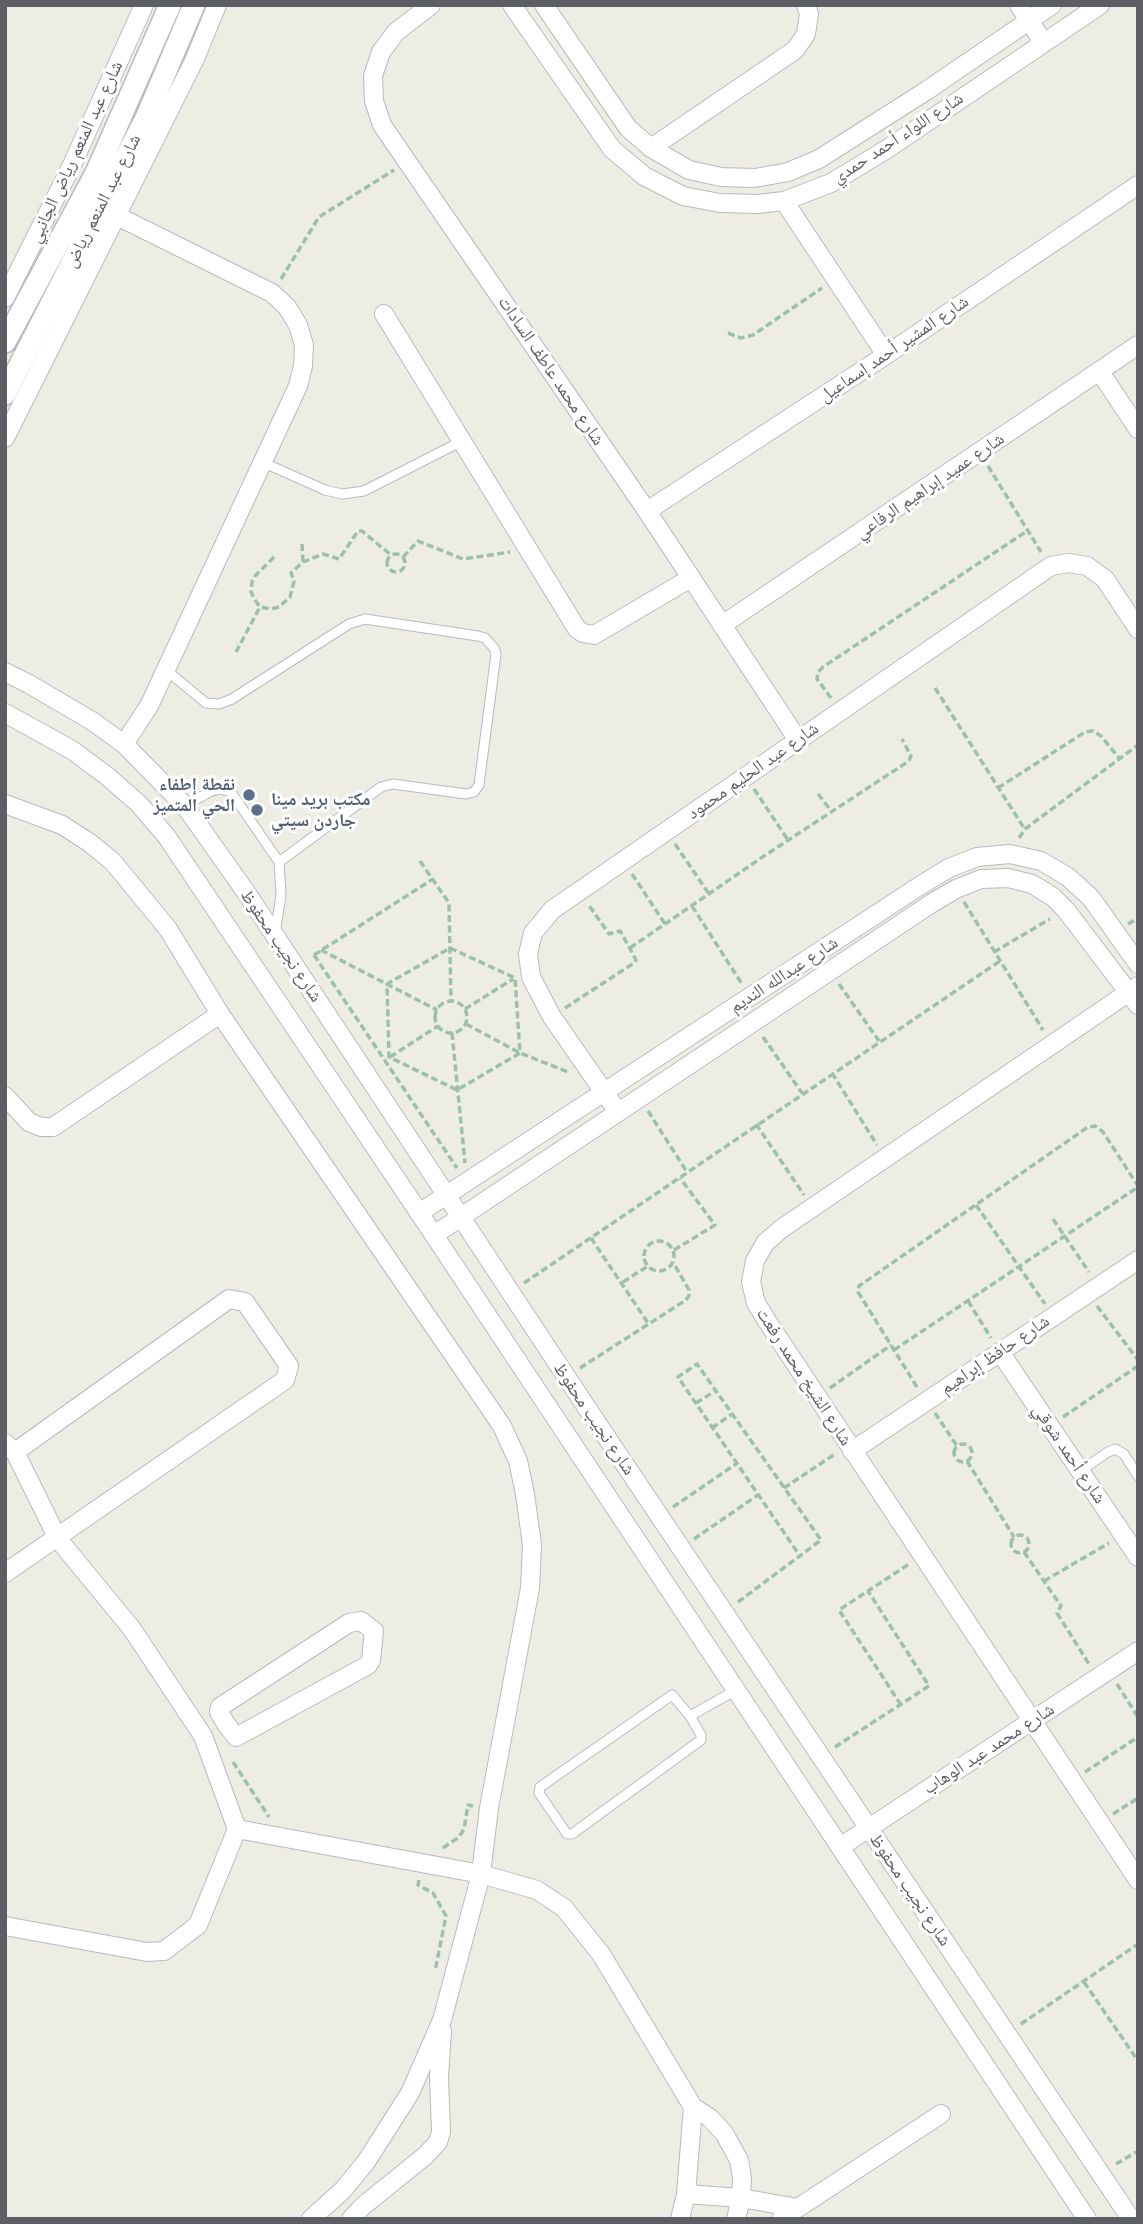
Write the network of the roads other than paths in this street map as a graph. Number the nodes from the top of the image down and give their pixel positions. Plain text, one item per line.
1 (144, 5) edge
2 (170, 5) edge
3 (194, 5) edge
4 (217, 5) edge
5 (431, 5) edge
6 (512, 5) edge
7 (544, 5) edge
8 (806, 5) edge
9 (1052, 5) edge
10 (1100, 5) edge
11 (1024, 13) edge
12 (1043, 42) junction
13 (651, 148) junction
14 (1138, 185) edge
15 (784, 201) junction
16 (117, 216) junction
17 (5, 298) edge
18 (384, 314) dead end
19 (5, 341) edge
20 (1138, 345) edge
21 (886, 355) junction
22 (1100, 372) junction
23 (5, 394) edge
24 (1138, 429) edge
25 (5, 438) edge
26 (462, 441) junction
27 (262, 462) junction
28 (647, 511) junction
29 (691, 578) junction
30 (722, 625) junction
31 (1138, 629) edge
32 (166, 670) junction
33 (5, 672) edge
34 (5, 713) edge
35 (798, 740) junction
36 (124, 744) junction
37 (5, 804) edge
38 (185, 806) junction
39 (279, 862) junction
40 (275, 936) junction
41 (1138, 964) edge
42 (1135, 994) edge
43 (220, 1014) junction
44 (602, 1088) junction
45 (5, 1096) edge
46 (618, 1112) junction
47 (446, 1195) junction
48 (419, 1213) junction
49 (461, 1217) junction
50 (434, 1235) junction
51 (1138, 1260) edge
52 (1000, 1352) junction
53 (10, 1447) edge
54 (850, 1448) junction
55 (1080, 1471) junction
56 (1138, 1476) edge
57 (58, 1539) junction
58 (1138, 1557) edge
59 (5, 1573) edge
60 (1138, 1651) edge
61 (736, 1690) junction
62 (690, 1716) junction
63 (1031, 1721) junction
64 (214, 1730) junction
65 (869, 1828) junction
66 (237, 1829) junction
67 (840, 1847) junction
68 (481, 1874) junction
69 (1138, 1880) edge
70 (5, 1926) edge
71 (442, 2020) junction
72 (693, 2107) junction
73 (941, 2113) dead end
74 (343, 2190) junction
75 (686, 2194) junction
76 (741, 2198) junction
77 (798, 2208) junction
78 (357, 2212) edge
79 (311, 2219) edge
80 (680, 2219) edge
81 (736, 2219) edge
82 (781, 2219) edge
83 (1087, 2219) edge
84 (1131, 2219) edge

1 - 17 street, شارع عبد المنعم رياض الجانبي
2 - 19 street, شارع عبد المنعم رياض
3 - 23 street, شارع عبد المنعم رياض
4 - 16 street
5 - 28 street, شارع محمد عاطف السادات
6 - 15 street, شارع اللواء أحمد حمدي
7 - 13 street, شارع اللواء أحمد حمدي
8 - 13 street
9 - 11 street, شارع اللواء أحمد حمدي
10 - 12 street, شارع اللواء أحمد حمدي
11 - 12 street
11 - 13 street, شارع اللواء أحمد حمدي
12 - 15 street, شارع اللواء أحمد حمدي
14 - 21 street, شارع المشير أحمد إسماعيل
15 - 21 street
16 - 25 street
16 - 27 street
18 - 26 street
20 - 22 street, شارع عميد إبراهيم الرفاعي
21 - 28 street, شارع المشير أحمد إسماعيل
22 - 24 street
22 - 30 street, شارع عميد إبراهيم الرفاعي
26 - 27 lane
26 - 29 street
27 - 32 street
28 - 29 street, شارع محمد عاطف السادات
29 - 30 street, شارع محمد عاطف السادات
30 - 35 street, شارع محمد عاطف السادات
31 - 35 street, شارع عبد الحليم محمود
32 - 36 street
32 - 39 lane
33 - 36 street, شارع نجيب محفوظ
34 - 48 street, شارع نجيب محفوظ
35 - 44 street, شارع عبد الحليم محمود
36 - 38 street, شارع نجيب محفوظ
37 - 43 street
38 - 39 lane
38 - 40 street, شارع نجيب محفوظ
39 - 40 lane
40 - 47 street, شارع نجيب محفوظ
41 - 44 street, شارع عبدالله النديم
42 - 46 street, شارع عبدالله النديم
42 - 54 street, شارع الشيخ محمد رفعت
43 - 45 street
43 - 68 street
44 - 46 street, شارع عبد الحليم محمود
44 - 47 street, شارع عبدالله النديم
46 - 49 street, شارع عبدالله النديم
47 - 48 street, شارع عبدالله النديم
47 - 49 street, شارع نجيب محفوظ
48 - 50 street, شارع نجيب محفوظ
49 - 50 street, شارع عبدالله النديم
49 - 65 street, شارع نجيب محفوظ
50 - 61 street, شارع نجيب محفوظ
51 - 52 street, شارع حافظ إبراهيم
52 - 54 street, شارع حافظ إبراهيم
52 - 55 street, شارع أحمد شوقي
53 - 57 street
53 - 57 street
54 - 63 street, شارع الشيخ محمد رفعت
55 - 56 lane
55 - 58 street, شارع أحمد شوقي
57 - 59 street
57 - 64 street
60 - 63 street, شارع محمد عبد الوهاب
61 - 62 lane
61 - 67 street, شارع نجيب محفوظ
62 - 62 lane
63 - 65 street, شارع محمد عبد الوهاب
63 - 69 street, شارع الشيخ محمد رفعت
64 - 64 street
64 - 66 street
65 - 67 street, شارع محمد عبد الوهاب
65 - 84 street, شارع نجيب محفوظ
66 - 68 street
66 - 70 street
67 - 83 street, شارع نجيب محفوظ
68 - 71 street
68 - 72 street
71 - 74 street
71 - 78 street
72 - 75 street
72 - 76 street
73 - 77 street
74 - 78 street
74 - 79 street
75 - 76 street
75 - 80 street
76 - 77 street
76 - 81 street
77 - 82 street

